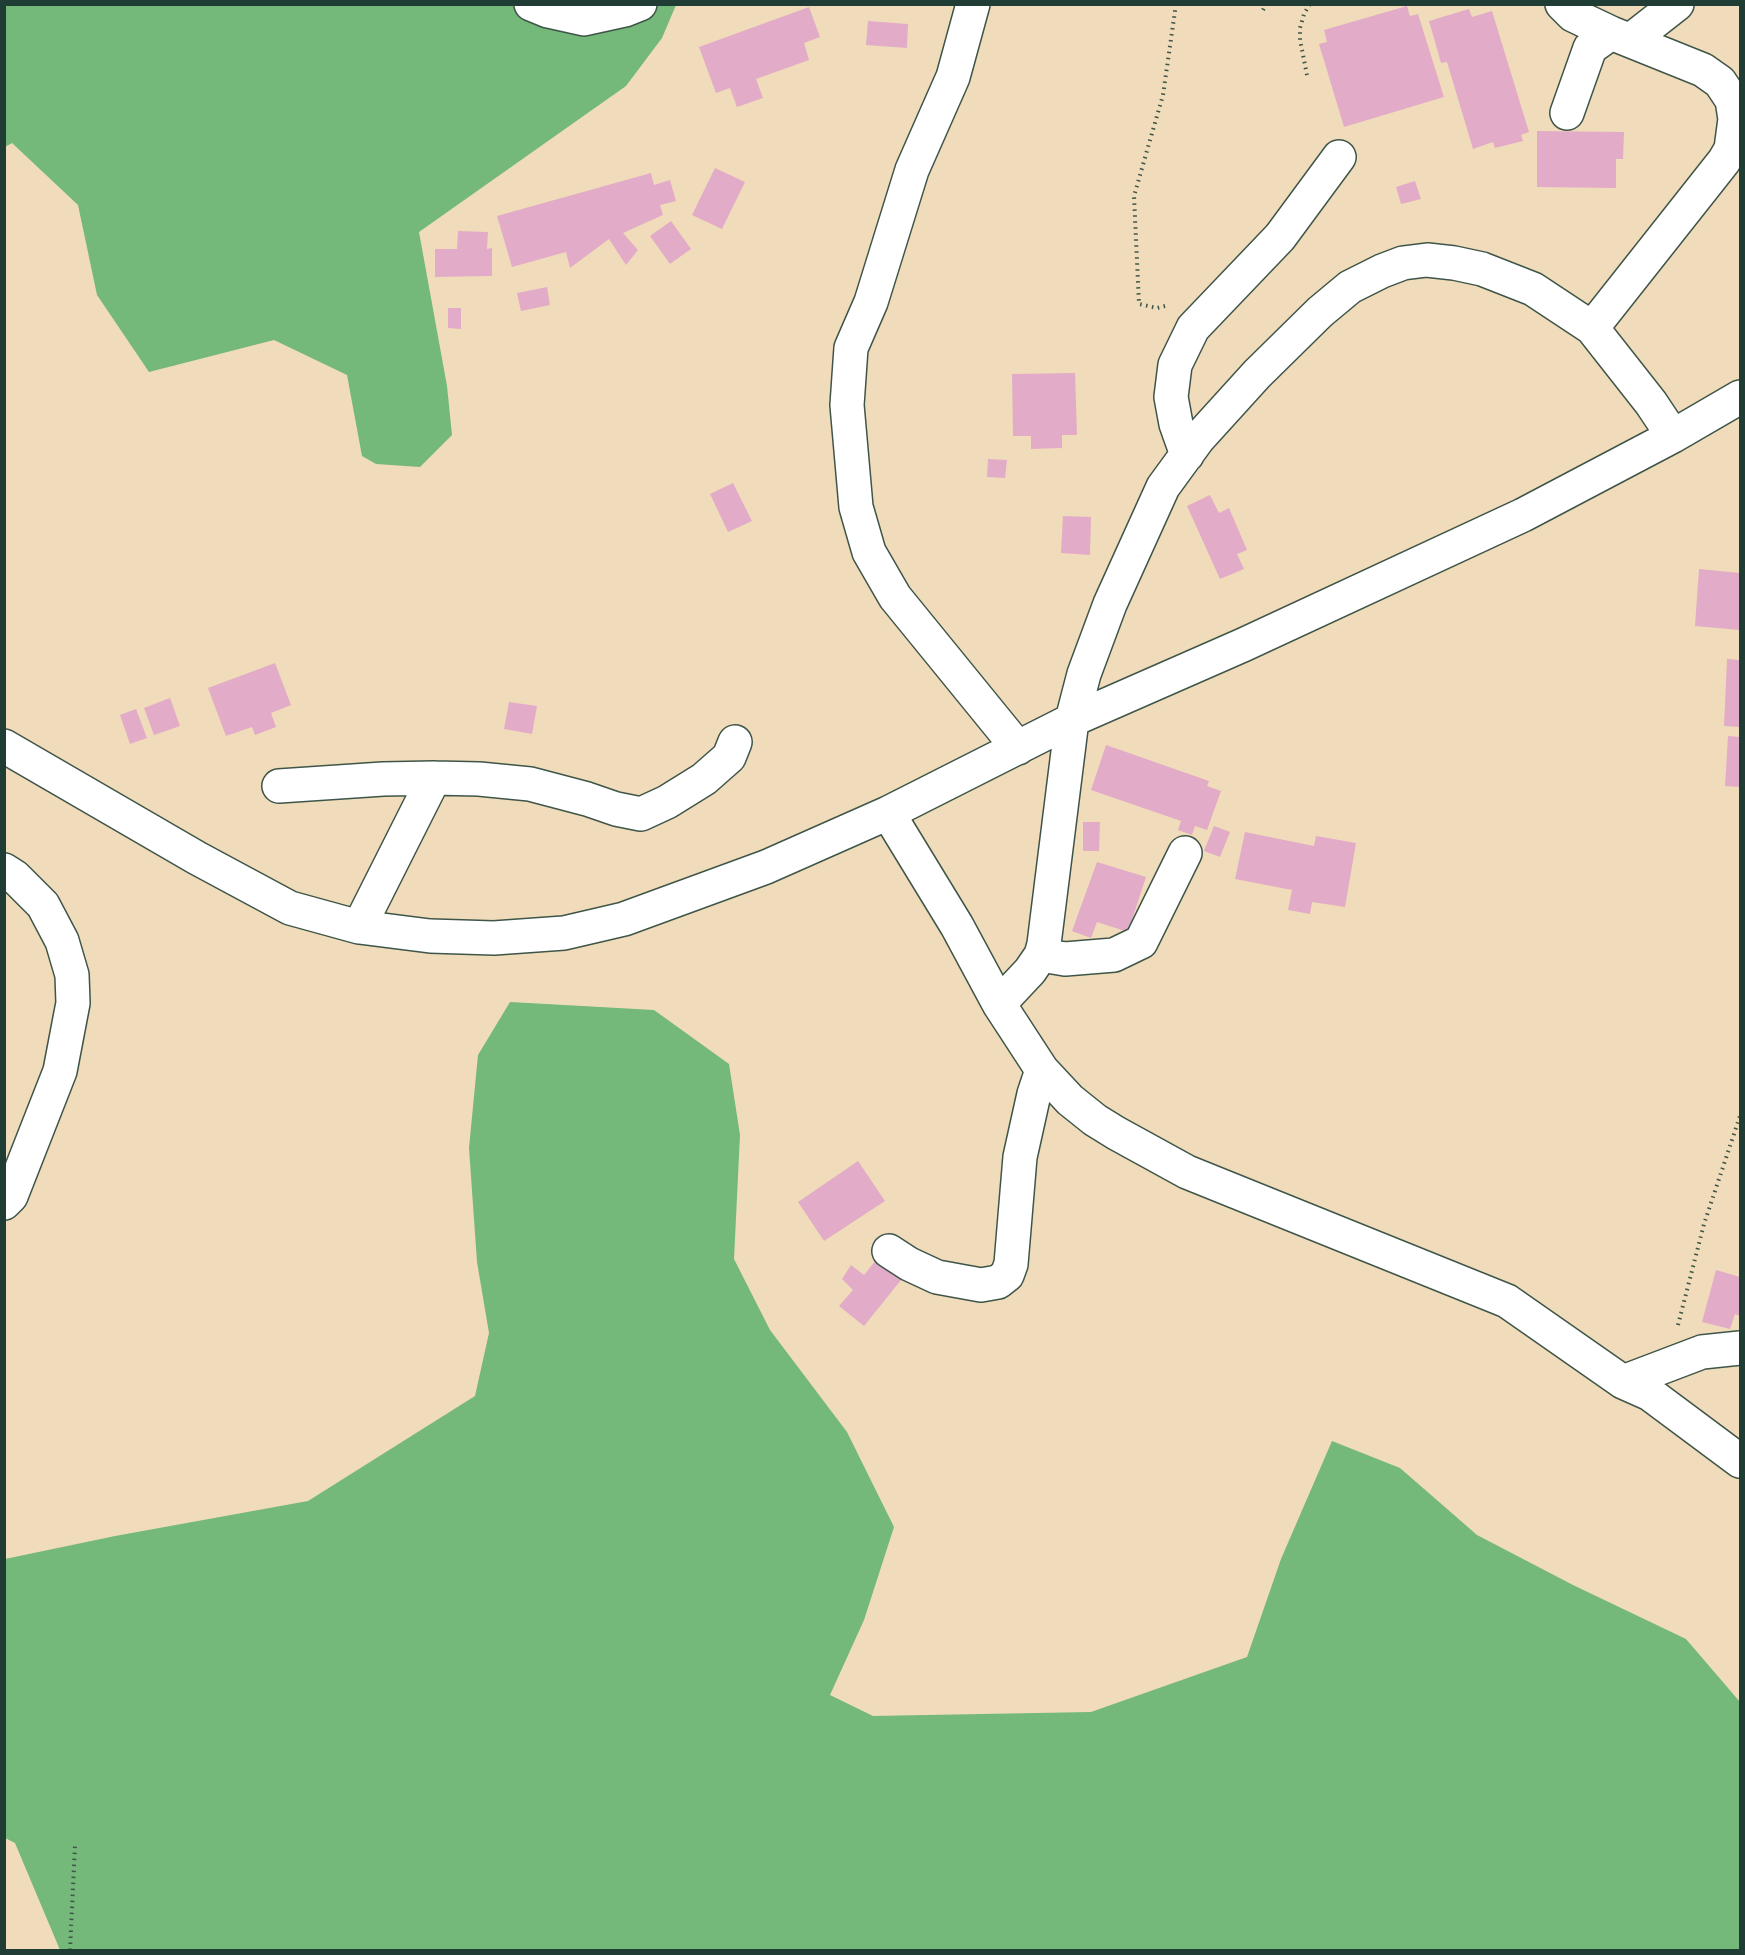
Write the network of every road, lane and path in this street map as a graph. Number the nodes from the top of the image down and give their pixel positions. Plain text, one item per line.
1 (531, 4) edge
2 (640, 4) edge
3 (973, 4) edge
4 (1176, 4) edge
5 (1266, 4) edge
6 (1310, 4) edge
7 (1562, 4) edge
8 (1677, 4) edge
9 (1263, 10) dead end
10 (1621, 37) junction
11 (1307, 75) dead end
12 (1567, 113) dead end
13 (1339, 157) dead end
14 (1169, 305) dead end
15 (1592, 328) junction
16 (1740, 397) edge
17 (1673, 436) junction
18 (1187, 455) junction
19 (1072, 720) junction
20 (735, 742) dead end
21 (4, 746) edge
22 (1018, 748) junction
23 (434, 778) junction
24 (279, 786) dead end
25 (888, 813) junction
26 (1185, 853) dead end
27 (4, 870) edge
28 (359, 927) junction
29 (1041, 955) junction
30 (999, 1004) junction
31 (1042, 1070) junction
32 (1740, 1116) edge
33 (4, 1203) edge
34 (889, 1251) dead end
35 (1740, 1348) edge
36 (1667, 1366) junction
37 (1623, 1382) junction
38 (1740, 1461) edge
39 (75, 1846) dead end
40 (70, 1950) edge

1 - 2 street
3 - 22 street
4 - 14 path
5 - 9 path
6 - 11 path
7 - 10 street
8 - 10 street
10 - 12 street
10 - 15 street
13 - 18 street
15 - 17 street
15 - 18 street
16 - 17 street
17 - 19 street
18 - 19 street
19 - 22 street
19 - 29 street
20 - 23 street
21 - 28 street
22 - 25 street
23 - 24 street
23 - 28 street
25 - 28 street
25 - 30 street
26 - 29 street
27 - 33 street
29 - 30 street
30 - 31 street
31 - 34 street
31 - 37 street
32 - 36 path
35 - 36 street
36 - 37 street
37 - 38 street
39 - 40 path

